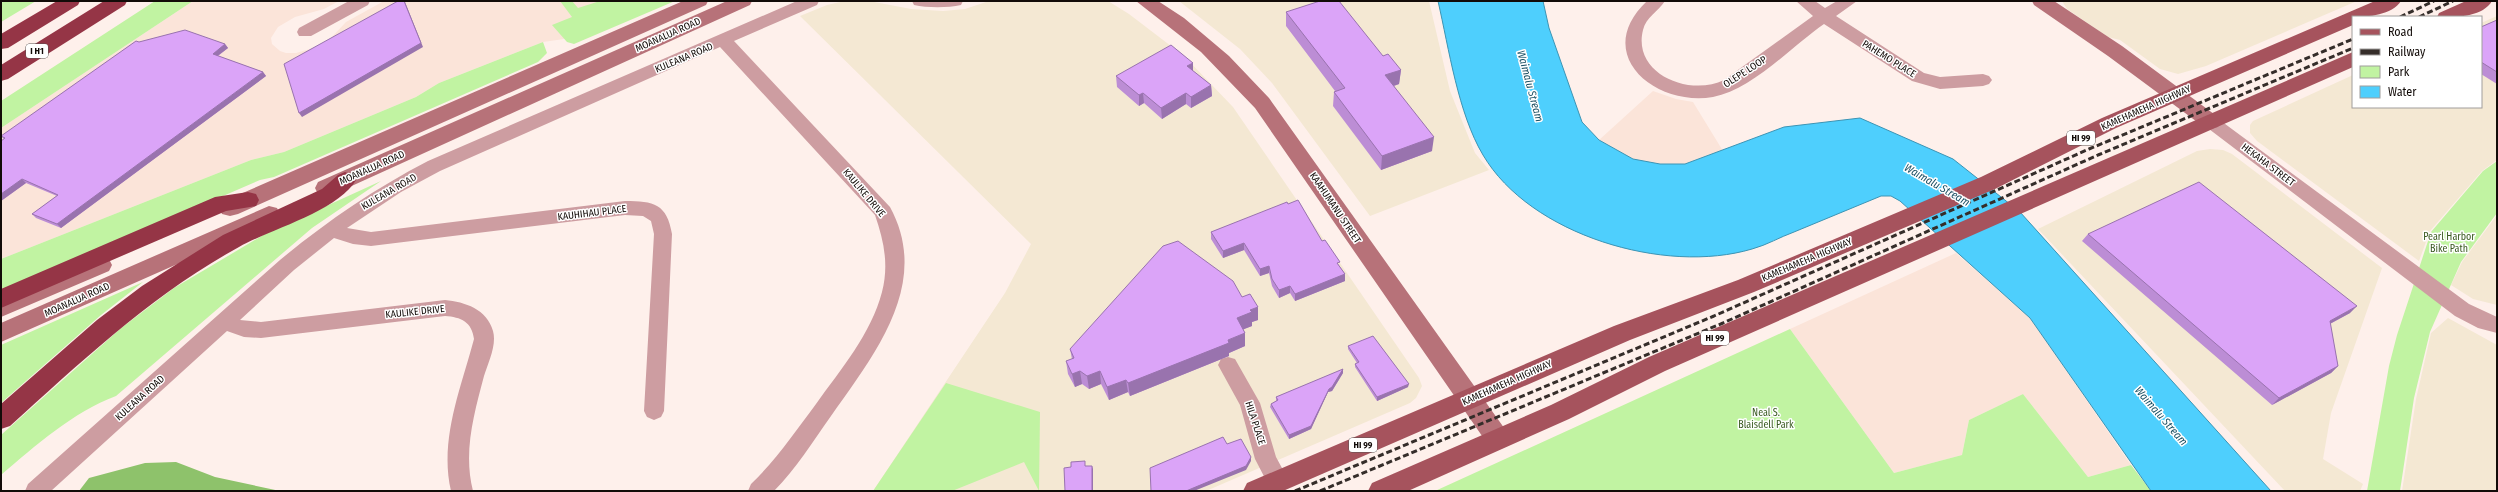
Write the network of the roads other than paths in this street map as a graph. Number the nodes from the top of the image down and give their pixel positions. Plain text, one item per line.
1 (71, 1) edge
2 (118, 1) edge
3 (362, 1) edge
4 (699, 1) edge
5 (743, 1) edge
6 (811, 1) edge
7 (920, 1) edge
8 (955, 1) edge
9 (1145, 1) edge
10 (1658, 1) edge
11 (1804, 1) edge
12 (1849, 1) edge
13 (2041, 1) edge
14 (2392, 1) edge
15 (2483, 1) edge
16 (2356, 16) edge
17 (2448, 16) edge
18 (1825, 17) junction
19 (2352, 18) edge
20 (73, 28) junction
21 (305, 32) dead end
22 (724, 41) junction
23 (1, 43) edge
24 (2352, 59) edge
25 (1, 74) edge
26 (1983, 80) dead end
27 (1, 84) edge
28 (2175, 94) junction
29 (2211, 122) junction
30 (345, 180) junction
31 (248, 200) junction
32 (330, 229) junction
33 (1, 299) edge
34 (1, 308) edge
35 (224, 322) junction
36 (2497, 325) edge
37 (1, 333) edge
38 (1228, 365) dead end
39 (1469, 400) junction
40 (654, 412) dead end
41 (1, 419) edge
42 (1498, 440) junction
43 (1278, 481) junction
44 (36, 491) edge
45 (462, 491) edge
46 (759, 491) edge
47 (1256, 491) edge
48 (1381, 491) edge

1 - 23 highway, I H1
2 - 20 highway, I H1
3 - 21 street
4 - 31 main road, MOANALUA ROAD
5 - 30 main road, MOANALUA ROAD
6 - 22 street, KULEANA ROAD
7 - 8 street
9 - 39 main road, KAAHUMANU STREET
10 - 18 street, OLEPE LOOP
11 - 18 street, PAHEMO PLACE
12 - 18 street, OLEPE LOOP
13 - 28 main road, HEKAHA STREET
14 - 16 main road, KAMEHAMEHA HIGHWAY / HI 99
15 - 17 main road
18 - 26 street, PAHEMO PLACE
19 - 28 main road, KAMEHAMEHA HIGHWAY / HI 99
20 - 25 highway, I H1
20 - 27 highway
22 - 32 street, KULEANA ROAD
22 - 46 street, KAULIKE DRIVE
24 - 29 main road, HI 99
28 - 29 main road, HEKAHA STREET
28 - 39 main road, KAMEHAMEHA HIGHWAY / HI 99
29 - 36 street, HEKAHA STREET
29 - 42 main road, HI 99
30 - 37 main road, MOANALUA ROAD
30 - 41 highway
31 - 33 highway
31 - 34 main road, MOANALUA ROAD
32 - 35 street, KULEANA ROAD
32 - 40 street, KAUHIHAU PLACE
35 - 44 street, KULEANA ROAD
35 - 45 street, KAULIKE DRIVE
38 - 43 street, HILA PLACE
39 - 42 main road, KAAHUMANU STREET
39 - 43 main road, KAMEHAMEHA HIGHWAY / HI 99
42 - 48 main road, HI 99
43 - 47 main road, KAMEHAMEHA HIGHWAY / HI 99

